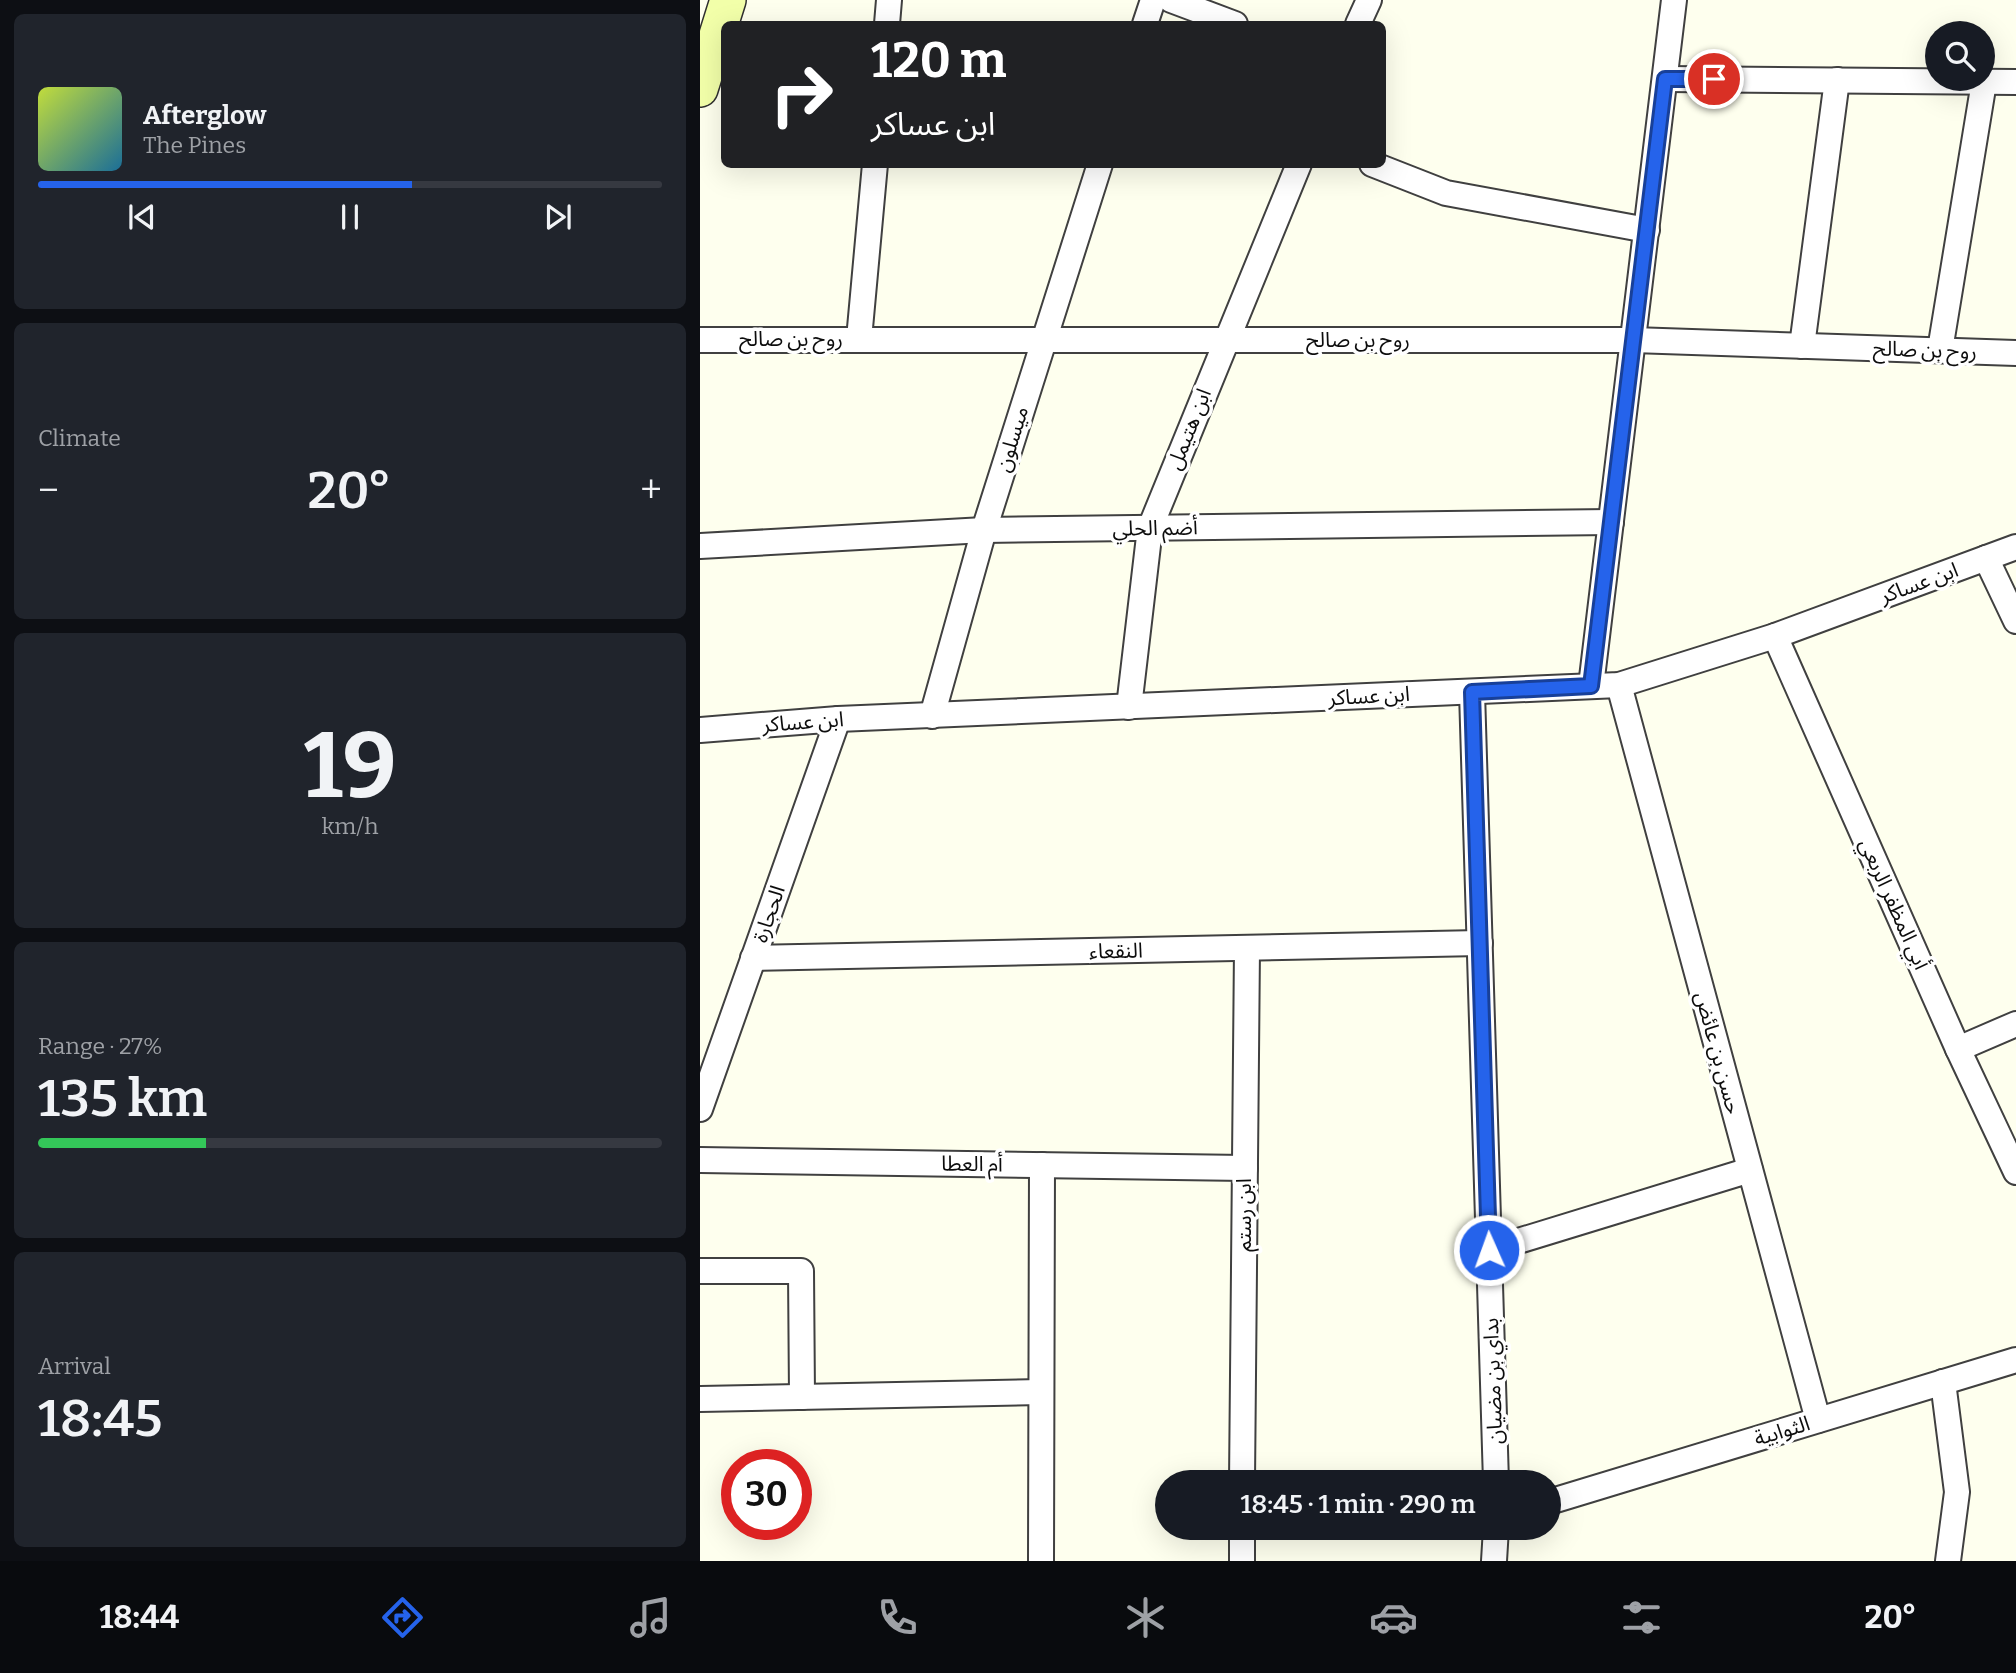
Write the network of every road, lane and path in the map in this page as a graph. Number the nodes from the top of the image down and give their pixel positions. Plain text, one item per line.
1 (728, 0) edge
2 (889, 0) edge
3 (1153, 0) edge
4 (1171, 0) edge
5 (1368, 0) edge
6 (1672, 1) edge
7 (721, 21) edge
8 (887, 21) edge
9 (1146, 21) edge
10 (1227, 21) edge
11 (1359, 21) edge
12 (721, 22) edge
13 (1665, 79) junction
14 (1837, 80) junction
15 (1925, 81) edge
16 (1995, 82) edge
17 (2016, 82) edge
18 (700, 89) edge
19 (1983, 91) edge
20 (874, 168) edge
21 (1099, 168) edge
22 (1297, 168) edge
23 (1382, 168) edge
24 (1647, 230) junction
25 (1044, 338) junction
26 (859, 339) junction
27 (1226, 339) junction
28 (700, 340) edge
29 (1633, 340) junction
30 (1802, 346) junction
31 (1940, 350) junction
32 (2016, 353) edge
33 (1611, 522) junction
34 (1150, 528) junction
35 (984, 530) junction
36 (700, 546) edge
37 (2016, 547) edge
38 (1986, 558) junction
39 (2016, 621) edge
40 (1775, 636) junction
41 (1619, 685) junction
42 (1591, 686) junction
43 (1472, 692) junction
44 (1129, 707) junction
45 (932, 716) junction
46 (838, 719) junction
47 (700, 730) edge
48 (1480, 943) junction
49 (1247, 948) junction
50 (753, 958) junction
51 (2016, 1024) edge
52 (1958, 1049) junction
53 (700, 1109) edge
54 (700, 1160) edge
55 (1042, 1165) junction
56 (1245, 1168) junction
57 (1750, 1170) junction
58 (2016, 1172) edge
59 (1489, 1250) junction
60 (700, 1271) edge
61 (2016, 1360) edge
62 (1943, 1382) junction
63 (1041, 1392) junction
64 (802, 1396) junction
65 (700, 1399) edge
66 (1818, 1420) junction
67 (1242, 1470) edge
68 (1496, 1470) edge
69 (1561, 1498) edge
70 (1242, 1540) edge
71 (1495, 1540) edge
72 (1041, 1561) edge
73 (1242, 1561) edge
74 (1494, 1561) edge
75 (1948, 1561) edge

1 - 7 main road
2 - 8 street
3 - 9 street
4 - 10 street
5 - 11 street
6 - 13 street
12 - 18 main road
13 - 14 street
13 - 24 street
14 - 15 street
14 - 30 street
16 - 17 street
19 - 31 street
20 - 26 street
21 - 25 street, ميسلون
22 - 27 street, ابن هتيمل
23 - 24 street
24 - 29 street
25 - 26 street, روح بن صالح
25 - 27 street, روح بن صالح
25 - 35 street, ميسلون
26 - 28 street, روح بن صالح
27 - 29 street, روح بن صالح
27 - 34 street, ابن هتيمل
29 - 30 street, روح بن صالح
29 - 33 street
30 - 31 street, روح بن صالح
31 - 32 street, روح بن صالح
33 - 34 street, أضم الحلي
33 - 42 street
34 - 35 street, أضم الحلي
34 - 44 street, ابن هتيمل
35 - 36 street, أضم الحلي
35 - 45 street, ميسلون
37 - 38 street, ابن عساكر
38 - 39 street
38 - 40 street, ابن عساكر
40 - 41 street, ابن عساكر
40 - 52 street, أبي المظفر الربعي
41 - 42 street, ابن عساكر
41 - 57 street, حسن بن عائض
42 - 43 street, ابن عساكر
43 - 44 street, ابن عساكر
43 - 48 street, بداي بن مضيان
44 - 45 street, ابن عساكر
45 - 46 street, ابن عساكر
46 - 47 street, ابن عساكر
46 - 50 street, الحجارة
48 - 49 street, النقعاء
48 - 59 street, بداي بن مضيان
49 - 50 street, النقعاء
49 - 56 street, ابن رستم
50 - 53 street, الحجارة
51 - 52 street
52 - 58 street, أبي المظفر الربعي
54 - 55 street, أم العطا
55 - 56 street, أم العطا
55 - 63 street
56 - 67 street, ابن رستم
57 - 59 street
57 - 66 street, حسن بن عائض
59 - 68 street, بداي بن مضيان
60 - 64 street
61 - 62 street, الثوابية
62 - 66 street, الثوابية
62 - 75 street
63 - 64 street
63 - 72 street
64 - 65 street
66 - 69 street, الثوابية
70 - 73 street
71 - 74 street

